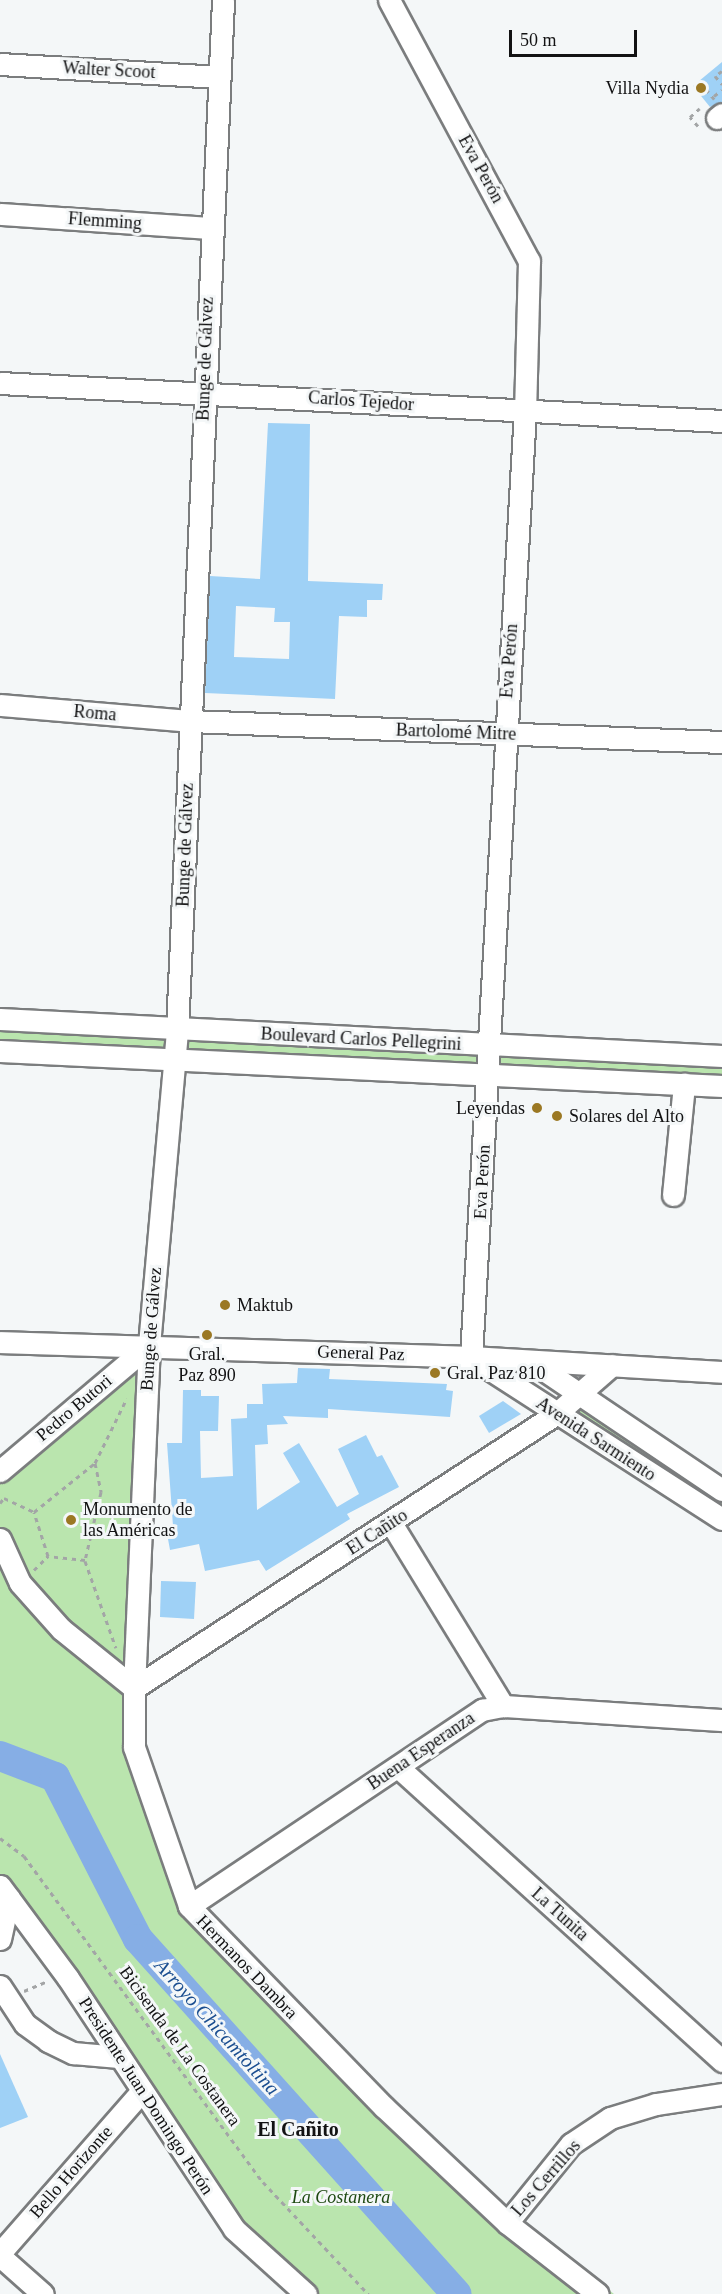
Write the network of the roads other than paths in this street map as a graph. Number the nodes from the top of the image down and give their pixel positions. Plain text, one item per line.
1 (223, 0) edge
2 (389, 0) edge
3 (0, 64) edge
4 (218, 77) junction
5 (0, 214) edge
6 (211, 228) junction
7 (0, 383) edge
8 (204, 391) junction
9 (525, 411) junction
10 (722, 421) edge
11 (0, 705) edge
12 (190, 722) junction
13 (505, 734) junction
14 (722, 742) edge
15 (0, 1018) edge
16 (177, 1030) junction
17 (489, 1045) junction
18 (0, 1051) edge
19 (722, 1056) edge
20 (174, 1060) junction
21 (488, 1074) junction
22 (684, 1084) junction
23 (722, 1086) edge
24 (673, 1195) dead end
25 (0, 1342) edge
26 (149, 1345) junction
27 (471, 1357) junction
28 (532, 1362) junction
29 (612, 1365) junction
30 (722, 1372) edge
31 (578, 1396) junction
32 (556, 1414) junction
33 (0, 1471) edge
34 (722, 1490) edge
35 (722, 1519) edge
36 (391, 1523) junction
37 (0, 1539) edge
38 (134, 1688) junction
39 (502, 1706) junction
40 (722, 1720) edge
41 (398, 1767) junction
42 (5, 1892) edge
43 (189, 1906) junction
44 (0, 1939) edge
45 (0, 1986) edge
46 (119, 2057) junction
47 (722, 2061) edge
48 (141, 2091) junction
49 (722, 2094) edge
50 (507, 2223) junction
51 (0, 2254) edge
52 (43, 2294) edge
53 (306, 2294) edge
54 (598, 2294) edge

1 - 4 street, Bunge de Gálvez
2 - 9 street, Eva Perón
3 - 4 street, Walter Scoot
4 - 6 street, Bunge de Gálvez
5 - 6 street, Flemming
6 - 8 street, Bunge de Gálvez
7 - 8 street, Carlos Tejedor
8 - 9 street, Carlos Tejedor
8 - 12 street, Bunge de Gálvez
9 - 10 street, Carlos Tejedor
9 - 13 street, Eva Perón
11 - 12 street, Roma
12 - 13 street, Bartolomé Mitre
12 - 16 street, Bunge de Gálvez
13 - 14 street, Bartolomé Mitre
13 - 17 street, Eva Perón
15 - 16 street, Boulevard Carlos Pellegrini
16 - 17 street, Boulevard Carlos Pellegrini
16 - 20 street, Bunge de Gálvez
17 - 19 street, Boulevard Carlos Pellegrini
17 - 21 street, Eva Perón
18 - 20 street, Boulevard Carlos Pellegrini
20 - 21 street, Boulevard Carlos Pellegrini
20 - 26 street, Bunge de Gálvez
21 - 22 street, Boulevard Carlos Pellegrini
21 - 27 street, Eva Perón
22 - 23 street, Boulevard Carlos Pellegrini
22 - 24 street
25 - 26 street, General Paz
26 - 27 street, General Paz
26 - 33 street, Pedro Butori
26 - 38 street, Bunge de Gálvez
27 - 28 street, General Paz
27 - 32 street, Avenida Sarmiento
28 - 29 street, General Paz
28 - 31 street, Avenida Sarmiento
29 - 30 street, General Paz
29 - 31 street, El Cañito
31 - 32 street, El Cañito
31 - 34 street, Avenida Sarmiento
32 - 35 street, Avenida Sarmiento
32 - 36 street, El Cañito
36 - 38 street, El Cañito
36 - 39 street
37 - 38 street
38 - 43 street, Hermanos Dambra
39 - 40 street, Buena Esperanza
39 - 41 street, Buena Esperanza
41 - 43 street, Buena Esperanza
41 - 47 street, La Tunita
42 - 44 street
42 - 46 street, Presidente Juan Domingo Perón
43 - 50 street, Hermanos Dambra
45 - 46 street
46 - 48 street, Presidente Juan Domingo Perón
48 - 51 street, Bello Horizonte
48 - 53 street, Presidente Juan Domingo Perón
49 - 50 street, Los Cerrillos
50 - 54 street, Hermanos Dambra
51 - 52 street

